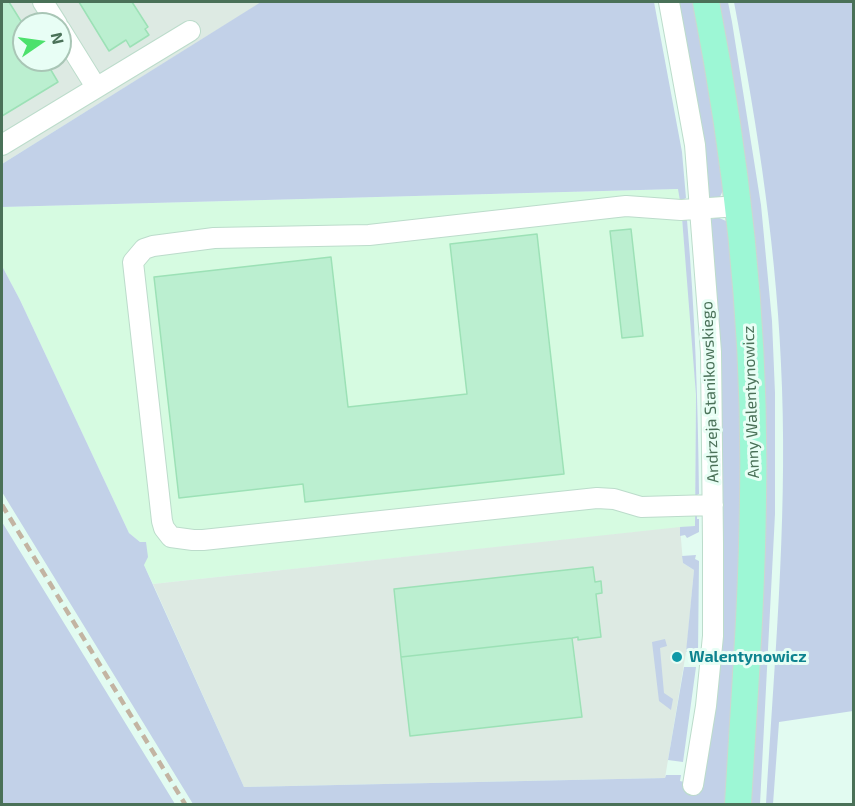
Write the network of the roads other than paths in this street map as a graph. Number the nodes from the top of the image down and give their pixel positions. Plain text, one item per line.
1 (669, 2) edge
2 (706, 2) edge
3 (190, 31) dead end
4 (72, 48) edge
5 (96, 87) junction
6 (2, 145) edge
7 (738, 206) junction
8 (700, 209) junction
9 (713, 505) junction
10 (693, 784) dead end
11 (738, 804) edge

1 - 8 street, Andrzeja Stanikowskiego
2 - 7 main road, Anny Walentynowicz
3 - 5 street
4 - 5 street
5 - 6 street
7 - 8 street
7 - 11 main road, Anny Walentynowicz
8 - 9 street, Andrzeja Stanikowskiego
8 - 9 street
9 - 10 street, Andrzeja Stanikowskiego

